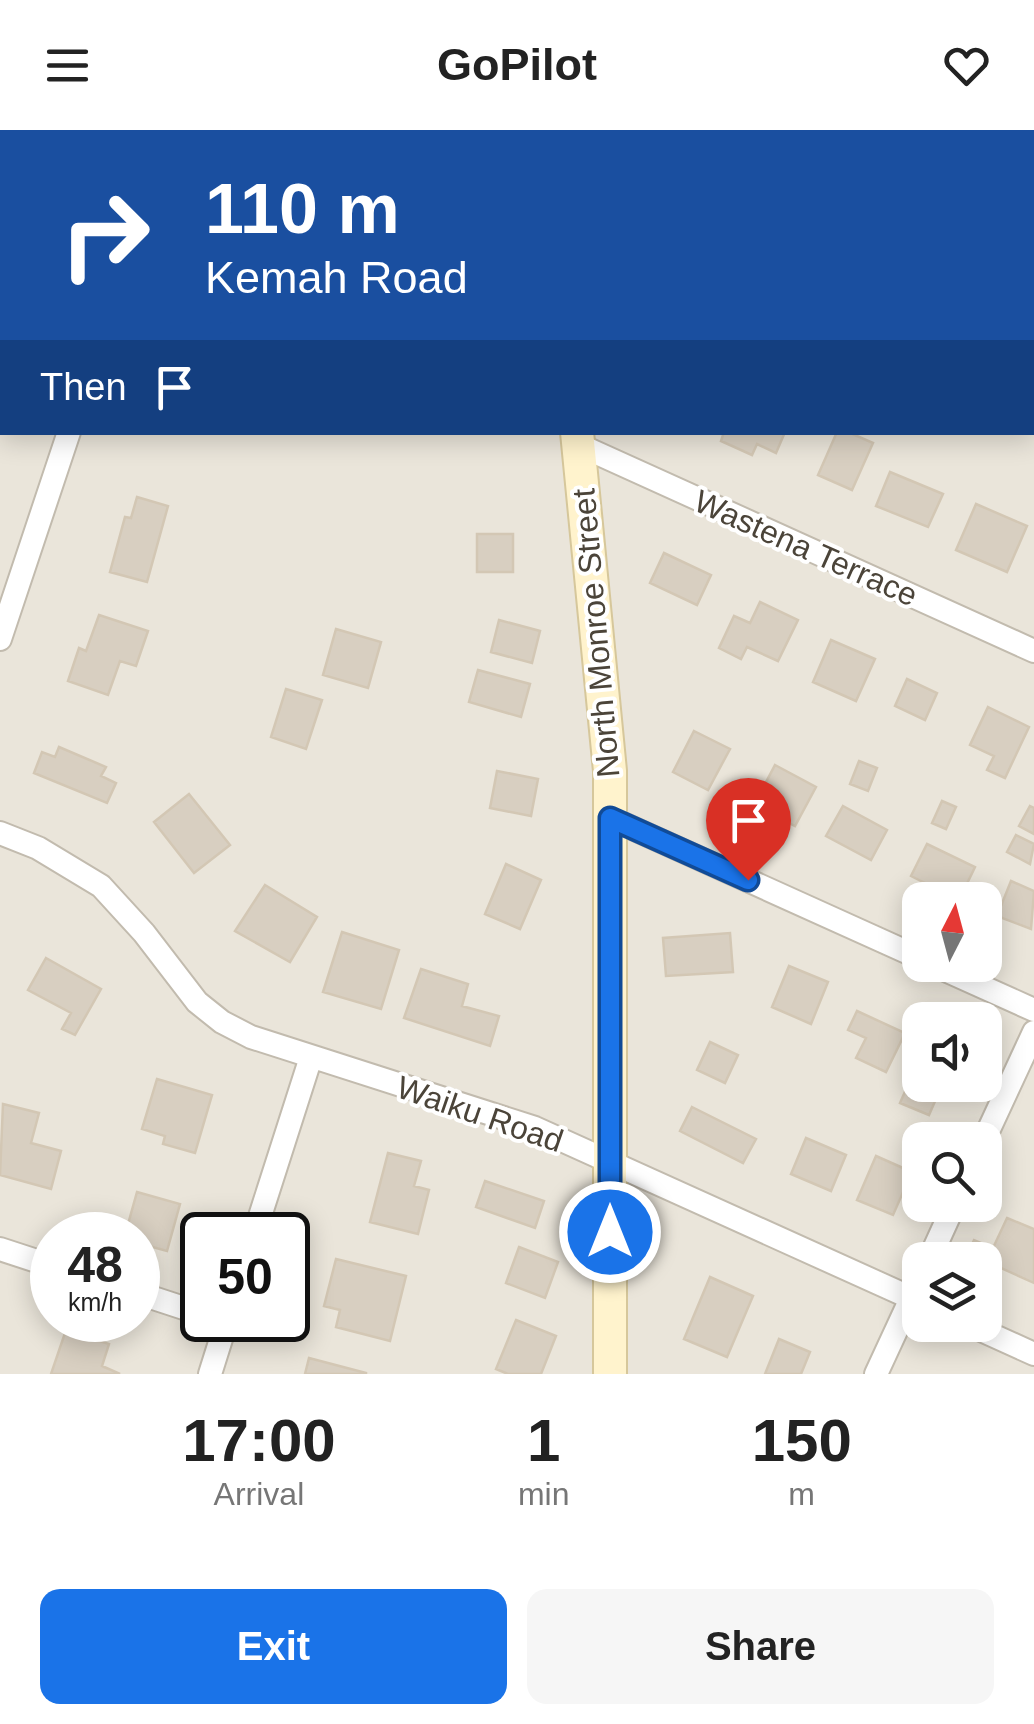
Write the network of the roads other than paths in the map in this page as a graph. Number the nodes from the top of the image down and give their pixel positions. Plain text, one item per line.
1 (68, 435) edge
2 (578, 439) edge
3 (0, 639) edge
4 (1034, 651) edge
5 (610, 818) junction
6 (0, 833) edge
7 (902, 950) edge
8 (972, 982) edge
9 (1034, 1010) edge
10 (1034, 1032) edge
11 (311, 1057) junction
12 (992, 1122) edge
13 (610, 1162) junction
14 (261, 1212) edge
15 (0, 1249) edge
16 (30, 1259) edge
17 (902, 1287) edge
18 (902, 1323) edge
19 (1002, 1340) edge
20 (219, 1342) edge
21 (1034, 1354) edge
22 (210, 1374) edge
23 (610, 1374) edge
24 (876, 1374) edge

1 - 3 street
2 - 4 street, Wastena Terrace
2 - 5 main road, North Monroe Street
5 - 7 street
5 - 13 main road, North Monroe Street
6 - 11 street, Waiku Road
8 - 9 street
10 - 12 street
11 - 13 street, Waiku Road
11 - 14 street
13 - 17 street, Waiku Road
13 - 23 main road, North Monroe Street
15 - 16 street
18 - 24 street
19 - 21 street
20 - 22 street

